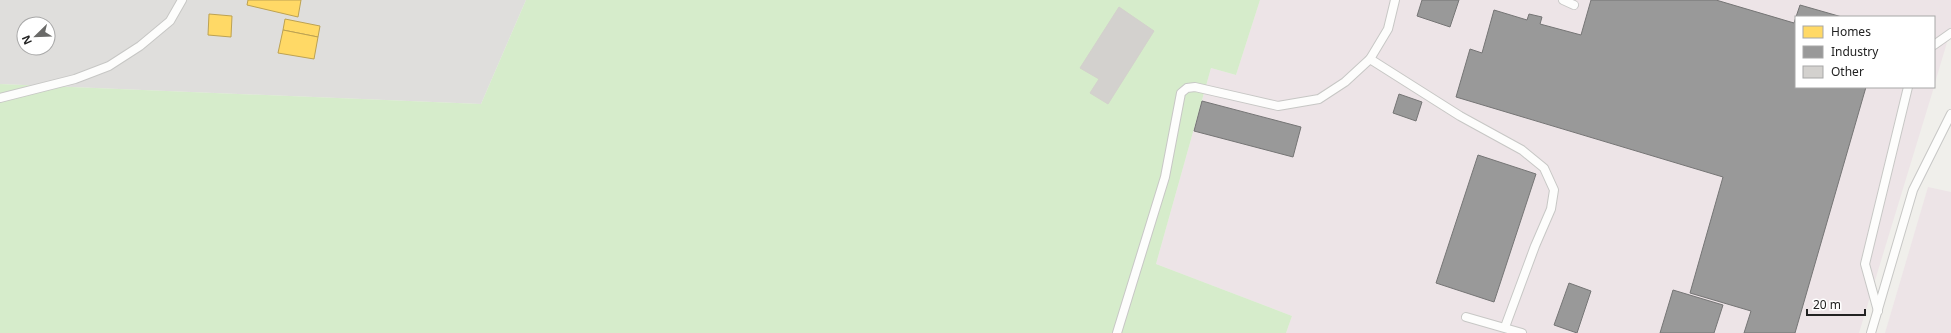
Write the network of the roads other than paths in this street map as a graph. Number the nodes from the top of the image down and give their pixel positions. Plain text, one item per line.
1 (182, 0) edge
2 (1395, 0) edge
3 (1563, 0) edge
4 (1574, 5) dead end
5 (1951, 33) edge
6 (1935, 44) edge
7 (1370, 59) junction
8 (1908, 88) edge
9 (0, 98) edge
10 (1951, 114) edge
11 (1878, 311) junction
12 (1466, 317) dead end
13 (1505, 327) junction
14 (1519, 332) edge
15 (1117, 333) edge
16 (1871, 333) edge

1 - 9 lane
2 - 7 lane
3 - 4 lane
5 - 6 lane
7 - 13 lane
7 - 15 lane
8 - 11 lane
10 - 11 lane
11 - 16 lane
12 - 13 lane
13 - 14 lane

